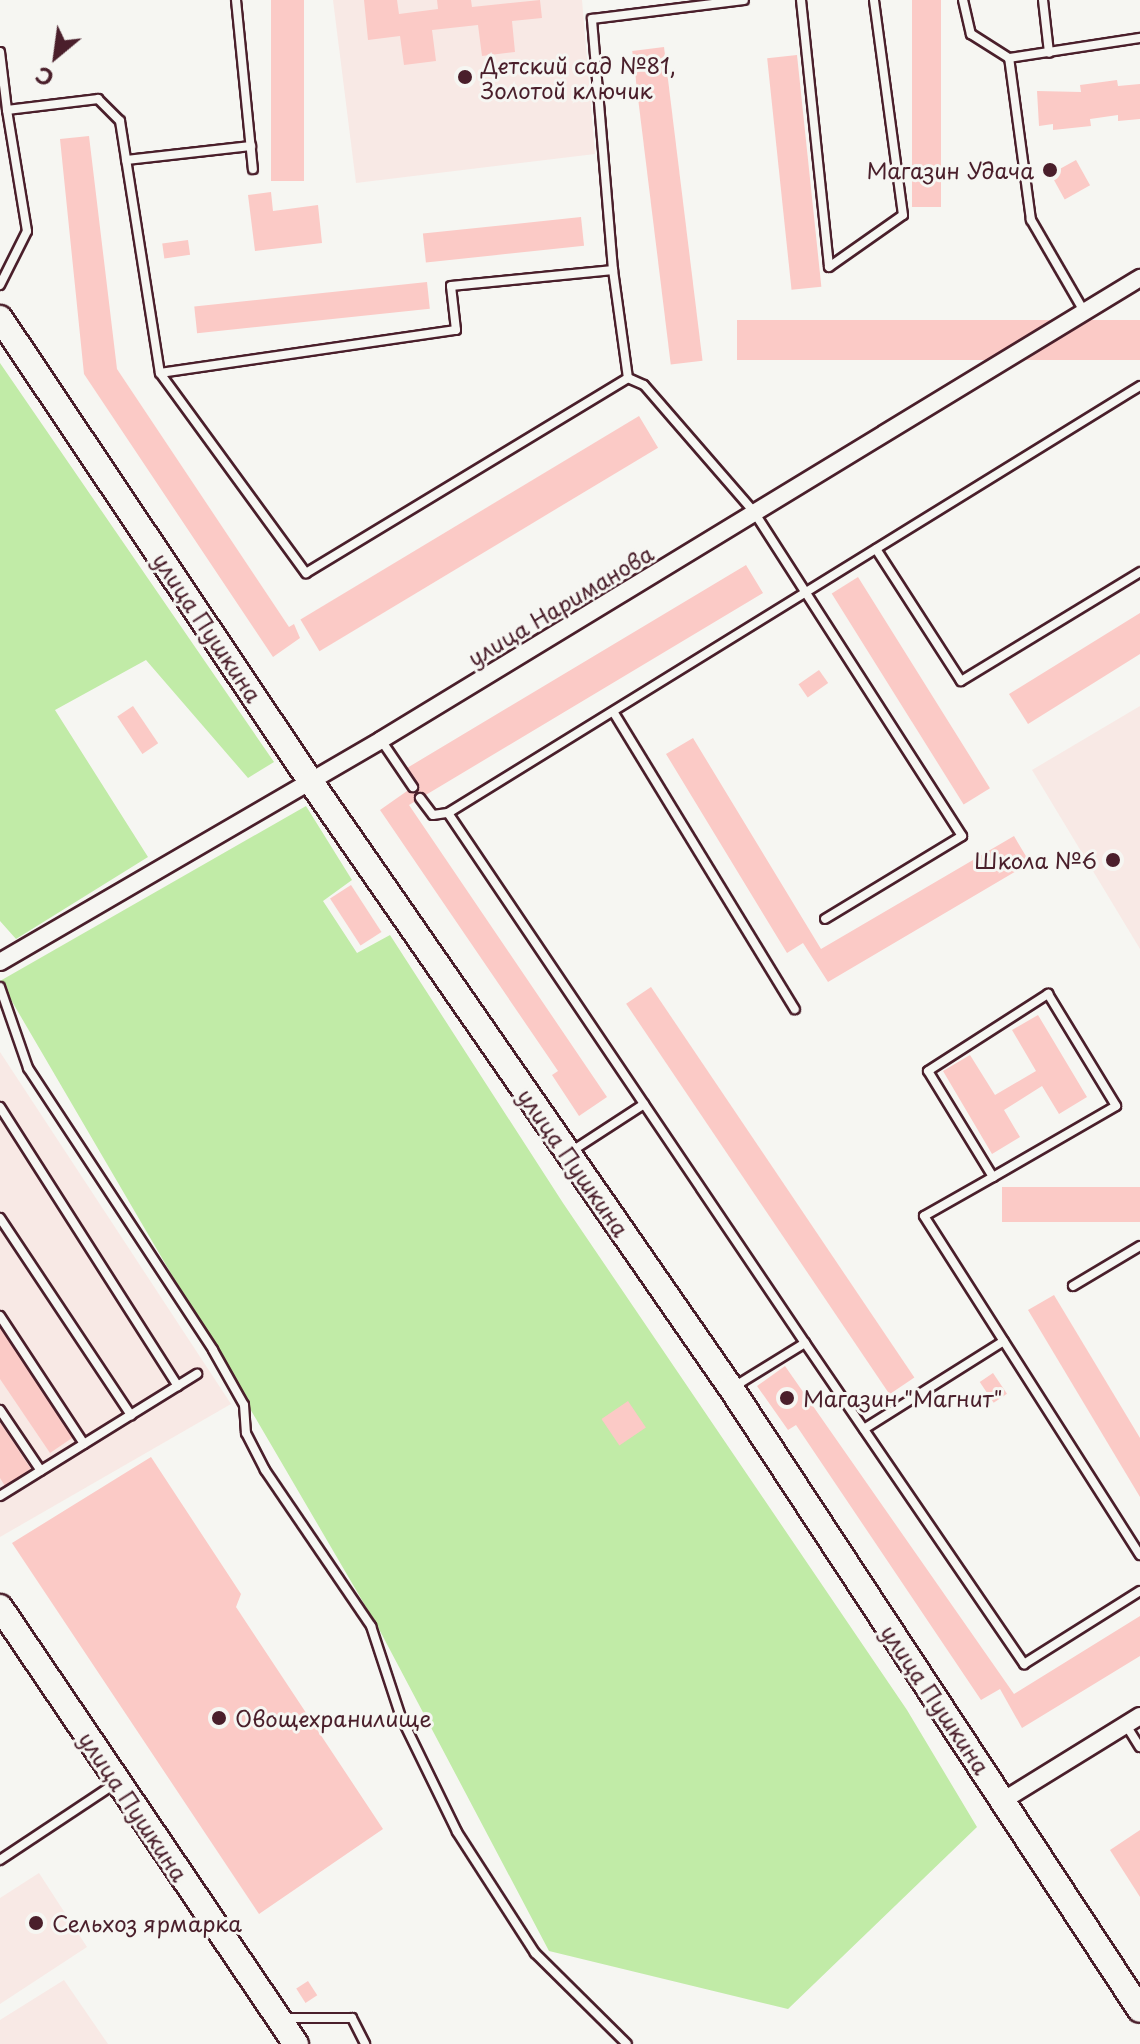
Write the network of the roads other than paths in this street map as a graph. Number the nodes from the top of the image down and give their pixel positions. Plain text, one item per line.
1 (236, 0) edge
2 (744, 0) edge
3 (801, 0) edge
4 (874, 0) edge
5 (963, 0) edge
6 (1043, 0) edge
7 (1140, 38) edge
8 (0, 52) edge
9 (1049, 53) junction
10 (1009, 58) junction
11 (7, 110) junction
12 (251, 146) junction
13 (126, 160) junction
14 (253, 169) dead end
15 (613, 270) junction
16 (1140, 278) edge
17 (0, 285) edge
18 (1085, 313) junction
19 (0, 318) edge
20 (160, 373) junction
21 (628, 378) junction
22 (1140, 386) edge
23 (754, 512) junction
24 (876, 549) junction
25 (1140, 572) edge
26 (808, 592) junction
27 (614, 713) junction
28 (381, 740) junction
29 (311, 782) junction
30 (413, 787) dead end
31 (420, 798) dead end
32 (448, 813) junction
33 (825, 919) dead end
34 (0, 962) edge
35 (0, 987) edge
36 (795, 1009) dead end
37 (644, 1104) junction
38 (0, 1107) edge
39 (568, 1154) junction
40 (993, 1177) junction
41 (0, 1218) edge
42 (1140, 1246) edge
43 (1073, 1286) dead end
44 (0, 1316) edge
45 (1004, 1341) junction
46 (805, 1343) junction
47 (197, 1374) dead end
48 (178, 1386) junction
49 (731, 1388) junction
50 (0, 1410) edge
51 (131, 1415) junction
52 (864, 1429) junction
53 (84, 1444) junction
54 (41, 1471) junction
55 (0, 1496) edge
56 (1140, 1555) edge
57 (1140, 1591) edge
58 (0, 1607) edge
59 (1133, 1720) edge
60 (1140, 1747) edge
61 (117, 1782) junction
62 (1004, 1800) junction
63 (0, 1860) edge
64 (1140, 2010) edge
65 (279, 2018) junction
66 (296, 2044) edge
67 (365, 2044) edge
68 (627, 2044) edge

1 - 12 lane
2 - 15 lane
3 - 4 lane
5 - 10 lane
6 - 9 lane
7 - 9 lane
8 - 11 lane
9 - 10 lane
10 - 18 lane
11 - 13 lane
11 - 17 lane
12 - 13 lane
12 - 14 lane
13 - 20 lane
15 - 20 lane
15 - 21 lane
16 - 18 street, улица Нариманова
18 - 23 street, улица Нариманова
19 - 29 street, улица Пушкина
20 - 21 lane
21 - 23 lane
22 - 24 lane
23 - 26 lane
23 - 28 street, улица Нариманова
24 - 25 lane
24 - 26 lane
26 - 27 lane
26 - 33 lane
27 - 32 lane
27 - 36 lane
28 - 29 street, улица Нариманова
28 - 30 lane
29 - 34 street, улица Нариманова
29 - 39 street, улица Пушкина
31 - 32 lane
32 - 37 lane
35 - 68 lane
37 - 39 lane
37 - 46 lane
38 - 48 lane
39 - 49 street, улица Пушкина
40 - 40 lane
40 - 45 lane
41 - 51 lane
42 - 43 lane
44 - 53 lane
45 - 52 lane
45 - 56 lane
46 - 49 lane
46 - 52 lane
47 - 48 lane
48 - 51 lane
49 - 62 street, улица Пушкина
50 - 54 lane
51 - 53 lane
52 - 57 lane
53 - 54 lane
54 - 55 lane
58 - 61 street, улица Пушкина
59 - 60 lane
59 - 62 street
61 - 63 lane
61 - 65 street, улица Пушкина
62 - 64 street, улица Пушкина
65 - 66 street, улица Пушкина
65 - 67 lane

